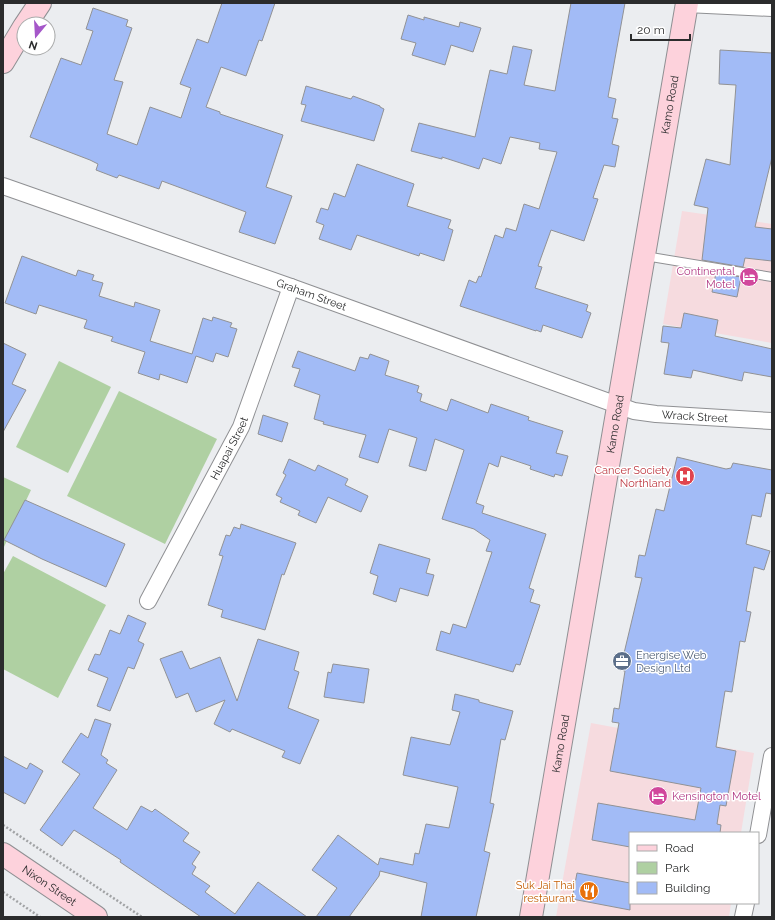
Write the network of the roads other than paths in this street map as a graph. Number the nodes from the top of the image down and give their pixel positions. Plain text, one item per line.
1 (40, 3) edge
2 (686, 3) edge
3 (772, 8) edge
4 (31, 16) edge
5 (16, 40) edge
6 (3, 62) edge
7 (3, 186) edge
8 (644, 256) junction
9 (772, 276) edge
10 (291, 287) junction
11 (619, 405) junction
12 (772, 421) edge
13 (148, 601) dead end
14 (772, 756) edge
15 (759, 832) edge
16 (3, 854) edge
17 (746, 904) edge
18 (96, 917) edge
19 (531, 917) edge
20 (743, 917) edge

1 - 4 main road
2 - 3 street
2 - 8 main road, Kamo Road
5 - 6 main road
7 - 10 street, Graham Street
8 - 9 lane
8 - 11 main road, Kamo Road
10 - 11 street, Graham Street
10 - 13 street, Huapai Street
11 - 12 street, Wrack Street
11 - 19 main road, Kamo Road
14 - 15 street
16 - 18 main road, Nixon Street
17 - 20 street

